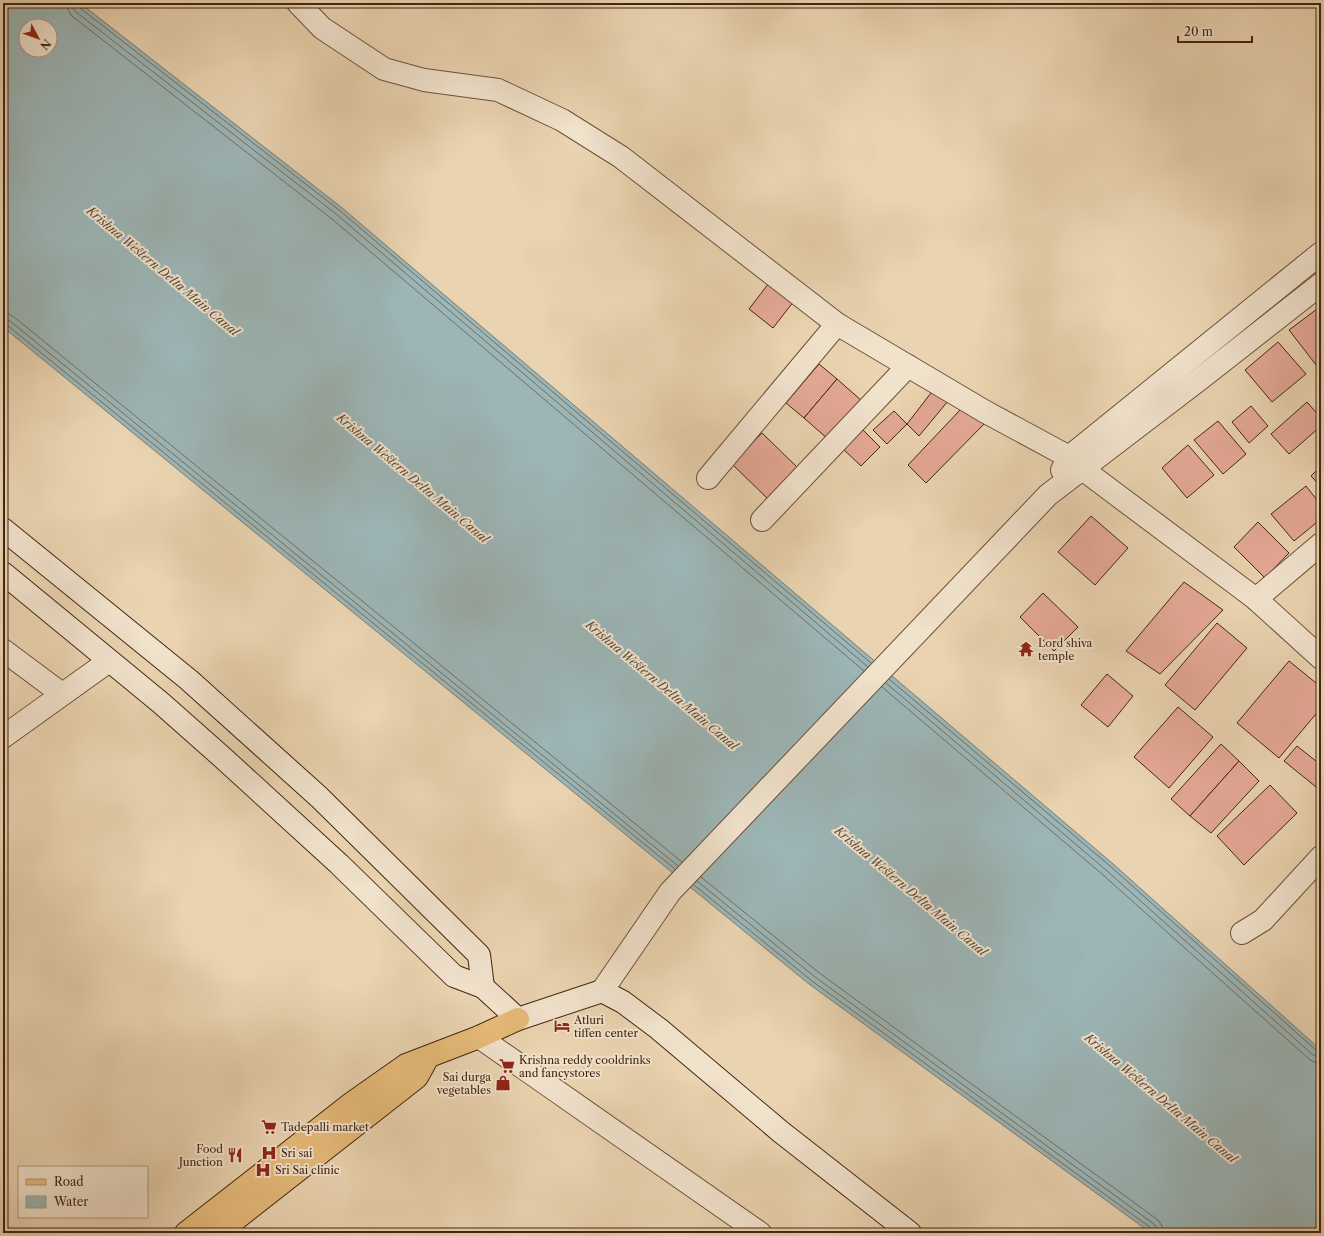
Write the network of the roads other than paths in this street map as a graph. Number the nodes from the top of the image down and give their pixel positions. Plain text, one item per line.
1 (298, 3) edge
2 (1321, 253) edge
3 (1321, 284) edge
4 (837, 324) junction
5 (908, 366) junction
6 (1076, 463) junction
7 (708, 478) dead end
8 (762, 520) dead end
9 (3, 529) edge
10 (1321, 544) edge
11 (30, 550) junction
12 (5, 575) edge
13 (1256, 599) junction
14 (3, 650) edge
15 (1321, 658) edge
16 (109, 661) junction
17 (62, 694) junction
18 (3, 737) edge
19 (1321, 857) edge
20 (1242, 933) dead end
21 (484, 986) junction
22 (602, 991) junction
23 (518, 1019) junction
24 (478, 1037) junction
25 (428, 1057) junction
26 (186, 1233) edge
27 (218, 1233) edge
28 (760, 1233) edge
29 (910, 1233) edge

1 - 4 street
2 - 6 street
3 - 6 street
4 - 5 street
4 - 7 street
5 - 6 street
5 - 8 street
6 - 13 street
6 - 22 street
9 - 11 street
10 - 13 street
11 - 12 street
11 - 21 street
12 - 16 street
13 - 15 street
14 - 17 street
16 - 17 street
16 - 21 street
17 - 18 street
19 - 20 street
21 - 23 street
22 - 23 street
22 - 29 street
23 - 24 main road
24 - 25 main road
24 - 28 street
25 - 26 main road
25 - 27 main road

